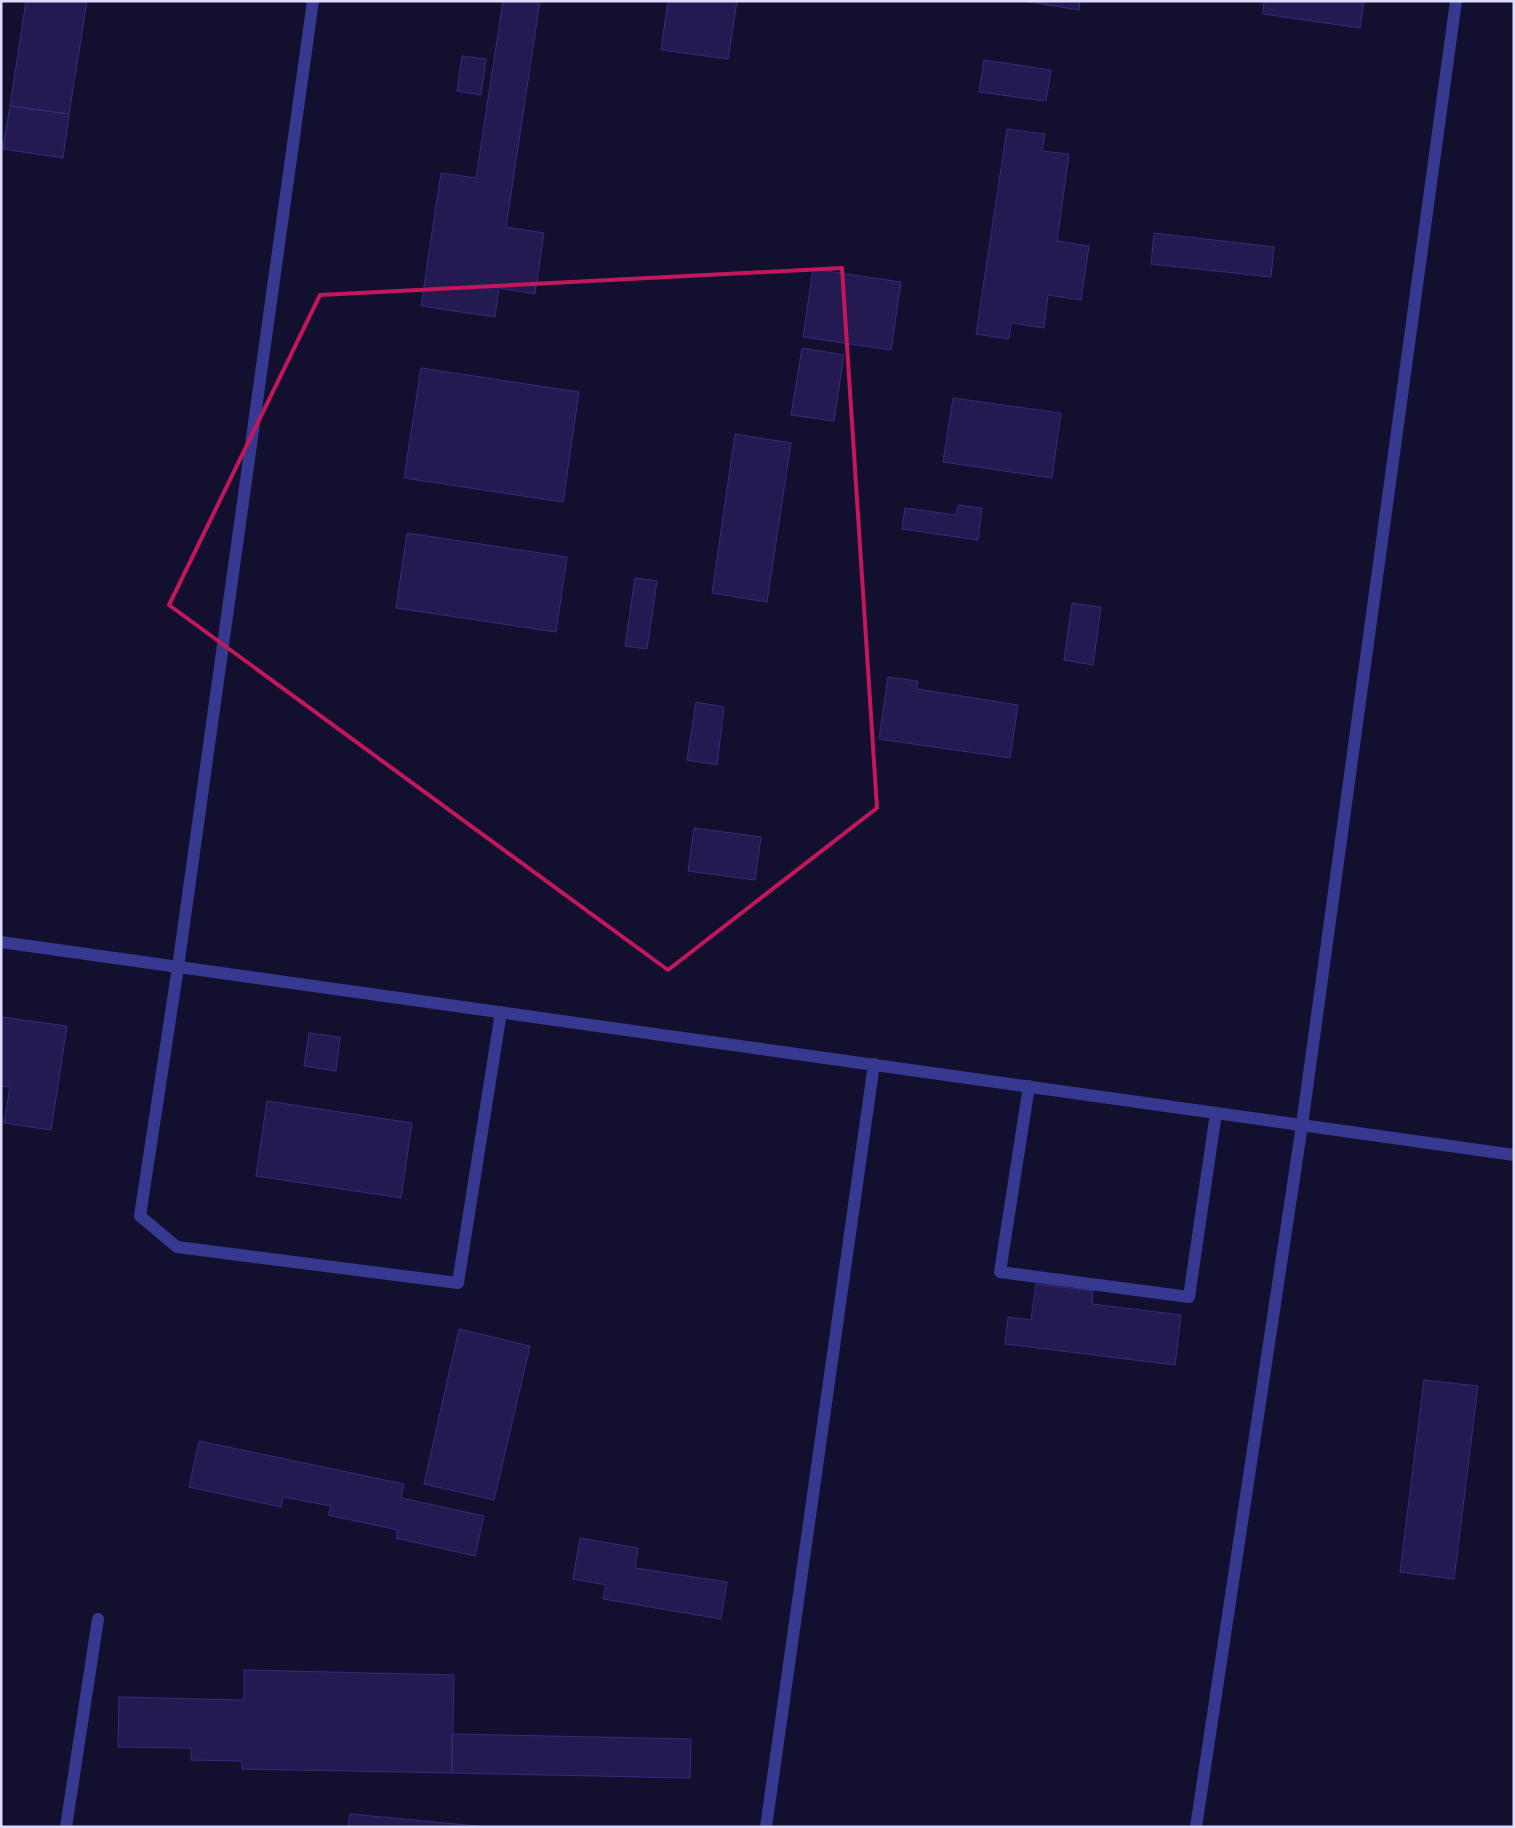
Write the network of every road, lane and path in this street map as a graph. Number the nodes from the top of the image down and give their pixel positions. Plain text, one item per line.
1 (313, 1) edge
2 (1456, 1) edge
3 (1, 942) edge
4 (178, 967) junction
5 (501, 1012) junction
6 (874, 1064) junction
7 (1029, 1086) junction
8 (1216, 1113) junction
9 (1302, 1125) junction
10 (1514, 1155) edge
11 (98, 1619) dead end
12 (66, 1827) edge
13 (766, 1827) edge
14 (1196, 1827) edge

1 - 4 lane
2 - 9 lane
3 - 4 lane
4 - 5 lane
4 - 5 lane
5 - 6 lane
6 - 7 lane
6 - 13 lane
7 - 8 lane
7 - 8 lane
8 - 9 lane
9 - 10 lane
9 - 14 lane
11 - 12 lane

